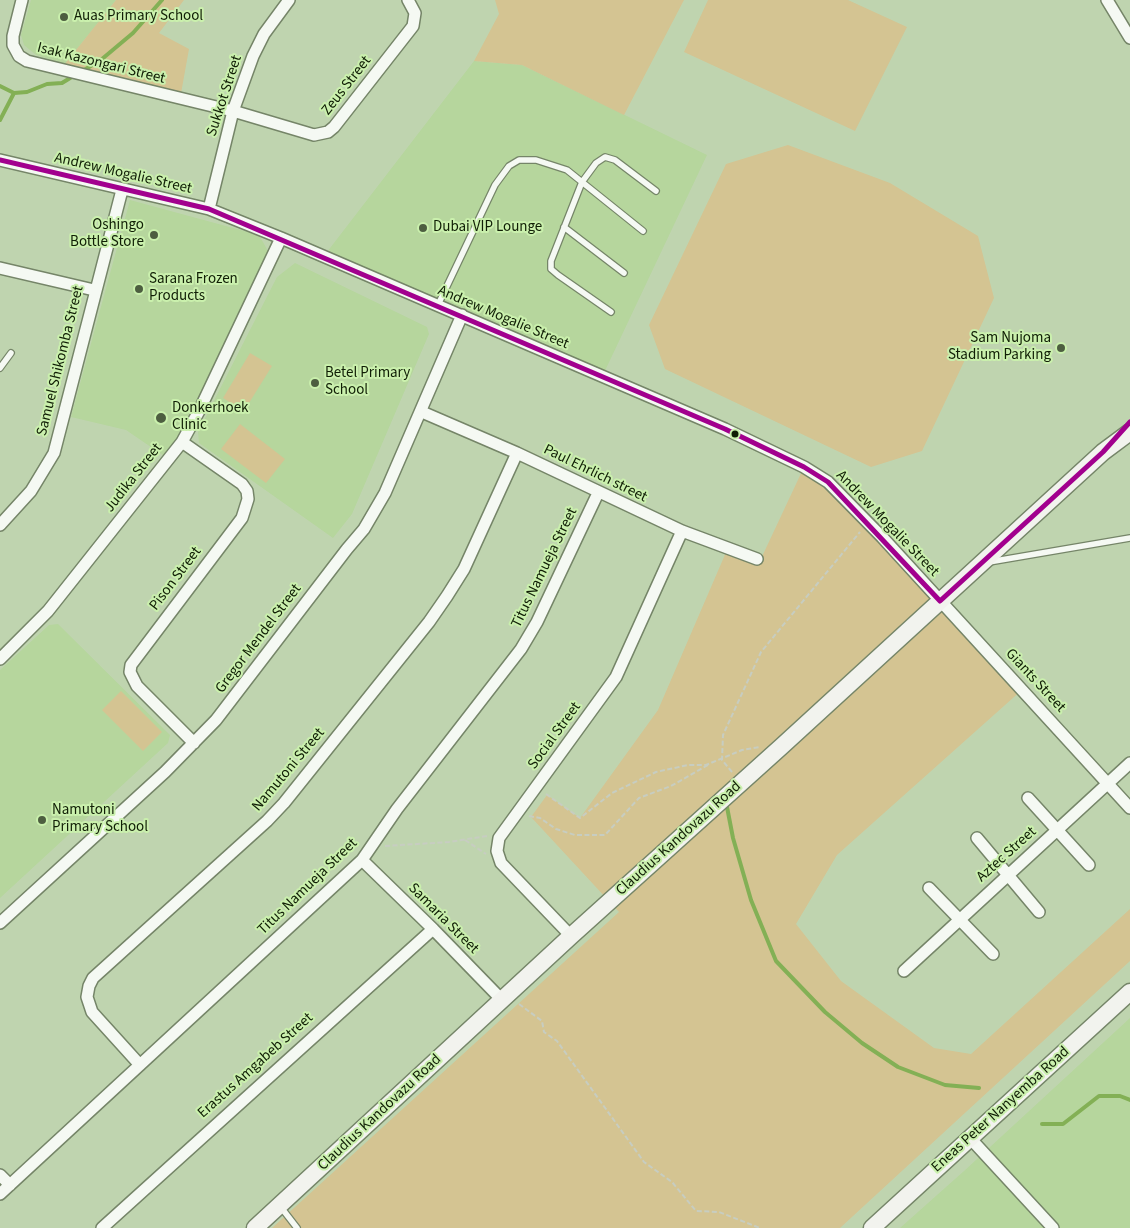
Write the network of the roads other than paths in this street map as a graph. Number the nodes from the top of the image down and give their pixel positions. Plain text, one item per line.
1 (22, 0) edge
2 (289, 0) edge
3 (408, 0) edge
4 (1107, 0) edge
5 (1130, 38) edge
6 (234, 111) junction
7 (0, 160) edge
8 (582, 182) junction
9 (122, 190) junction
10 (656, 191) dead end
11 (209, 210) junction
12 (564, 227) junction
13 (644, 231) dead end
14 (281, 238) junction
15 (0, 268) edge
16 (624, 273) dead end
17 (94, 290) junction
18 (437, 307) junction
19 (611, 312) dead end
20 (462, 315) junction
21 (11, 353) dead end
22 (0, 368) edge
23 (422, 412) junction
24 (1130, 422) edge
25 (1130, 432) edge
26 (182, 442) junction
27 (1130, 447) edge
28 (1104, 452) junction
29 (517, 453) junction
30 (1077, 476) junction
31 (598, 493) junction
32 (0, 525) edge
33 (682, 531) junction
34 (1130, 538) edge
35 (757, 559) dead end
36 (982, 563) junction
37 (940, 601) junction
38 (0, 659) edge
39 (194, 743) junction
40 (1130, 763) edge
41 (1107, 783) junction
42 (1028, 798) dead end
43 (1130, 808) edge
44 (1058, 830) junction
45 (977, 838) dead end
46 (362, 860) junction
47 (1089, 865) dead end
48 (1006, 875) junction
49 (929, 888) dead end
50 (1040, 912) dead end
51 (959, 919) junction
52 (0, 923) edge
53 (433, 928) junction
54 (571, 936) junction
55 (993, 954) dead end
56 (904, 971) dead end
57 (1130, 992) edge
58 (504, 998) junction
59 (140, 1065) junction
60 (970, 1138) junction
61 (0, 1175) edge
62 (10, 1185) junction
63 (0, 1194) edge
64 (280, 1206) junction
65 (102, 1228) edge
66 (255, 1228) edge
67 (297, 1228) edge
68 (872, 1228) edge
69 (1053, 1228) edge

1 - 6 street, Isak Kazongari Street
2 - 6 street, Sukkot Street
3 - 6 street, Zeus Street
4 - 5 street
6 - 11 street, Sukkot Street
7 - 9 street, Andrew Mogalie Street
8 - 10 lane
8 - 12 lane
8 - 13 lane
8 - 18 lane
9 - 11 street, Andrew Mogalie Street
9 - 17 street, Samuel Shikomba Street
11 - 14 street, Andrew Mogalie Street
12 - 16 lane
12 - 19 lane
14 - 18 street, Andrew Mogalie Street
14 - 26 street, Judika Street
15 - 17 street
17 - 32 street, Samuel Shikomba Street
18 - 20 street, Andrew Mogalie Street
20 - 23 street, Gregor Mendel Street
20 - 37 street, Andrew Mogalie Street
21 - 22 lane
23 - 29 street, Paul Ehrlich street
23 - 39 street, Gregor Mendel Street
24 - 28 street, Claudius Kandovazu Road
25 - 28 street, Claudius Kandovazu Road
26 - 38 street, Judika Street
26 - 39 street, Pison Street
27 - 30 street
28 - 30 street, Claudius Kandovazu Road
29 - 31 street, Paul Ehrlich street
29 - 59 street, Namutoni Street
30 - 36 street, Claudius Kandovazu Road
31 - 33 street, Paul Ehrlich street
31 - 46 street, Titus Namueja Street
33 - 35 street, Paul Ehrlich street
33 - 54 street, Social Street
34 - 36 lane
36 - 37 street, Claudius Kandovazu Road
37 - 41 street, Giants Street
37 - 54 street, Claudius Kandovazu Road
39 - 52 street, Gregor Mendel Street
40 - 41 street, Aztec Street
41 - 43 street, Giants Street
41 - 44 street, Aztec Street
42 - 44 street
44 - 47 street
44 - 48 street, Aztec Street
45 - 48 street
46 - 53 street, Samaria Street
46 - 59 street, Titus Namueja Street
48 - 50 street
48 - 51 street, Aztec Street
49 - 51 street
51 - 55 street
51 - 56 street, Aztec Street
53 - 58 street, Samaria Street
53 - 65 street, Erastus Amgabeb Street
54 - 58 street, Claudius Kandovazu Road
57 - 60 street, Eneas Peter Nanyemba Road
58 - 64 street, Claudius Kandovazu Road
59 - 62 street, Titus Namueja Street
60 - 68 street, Eneas Peter Nanyemba Road
60 - 69 street
61 - 62 street
62 - 63 street, Titus Namueja Street
64 - 66 street, Claudius Kandovazu Road
64 - 67 lane

